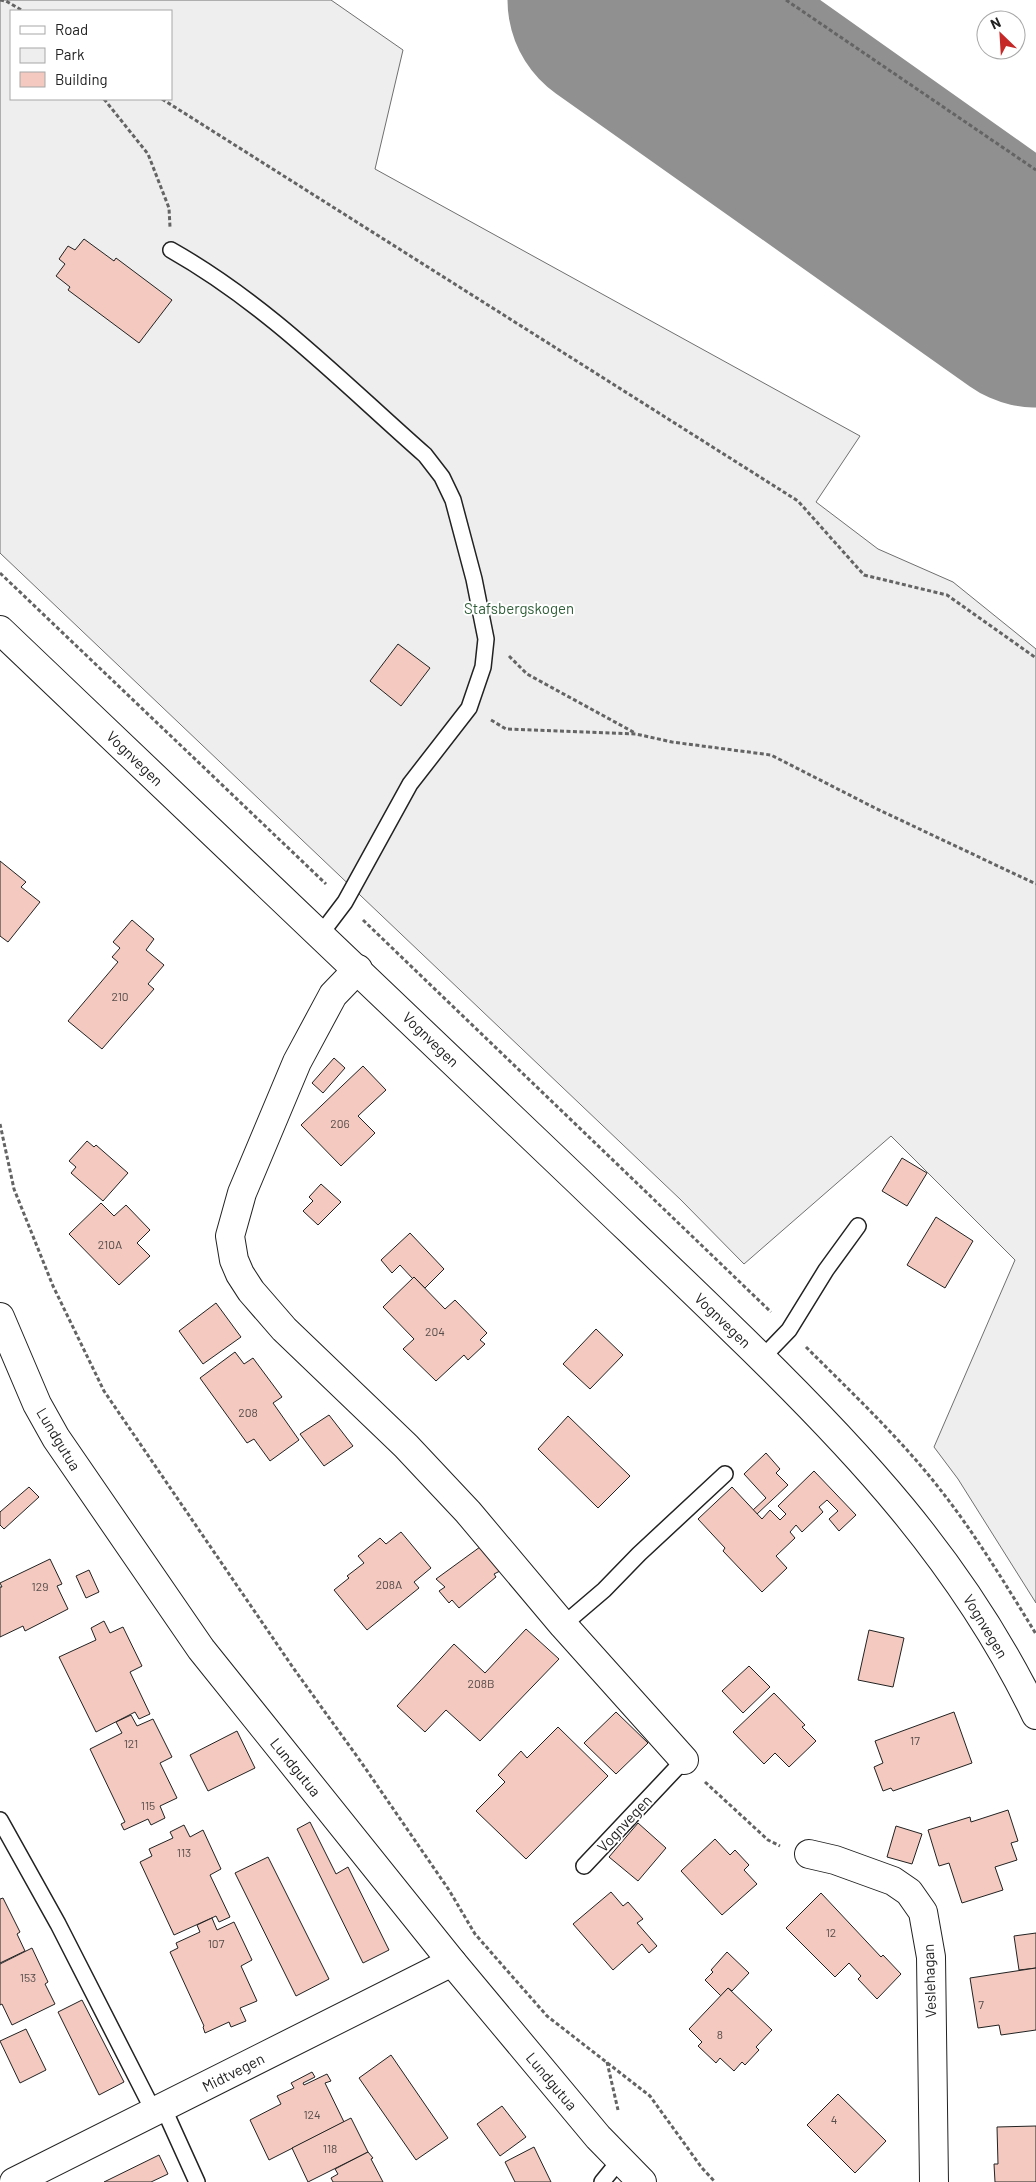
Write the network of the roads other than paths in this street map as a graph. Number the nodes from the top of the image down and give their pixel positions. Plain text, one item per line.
1 (171, 250) road end
2 (0, 630) edge
3 (320, 935) junction
4 (358, 969) junction
5 (858, 1226) dead end
6 (0, 1317) edge
7 (762, 1358) junction
8 (725, 1474) dead end
9 (563, 1625) junction
10 (1036, 1715) edge
11 (684, 1760) joint
12 (0, 1820) edge
13 (809, 1854) road end
14 (584, 1866) dead end
15 (452, 1962) junction
16 (159, 2110) junction
17 (620, 2160) junction
18 (14, 2182) edge
19 (197, 2182) edge
20 (602, 2182) edge
21 (642, 2182) edge
22 (934, 2182) edge

1 - 3 lane
2 - 3 street, Vognvegen
3 - 4 street, Vognvegen
4 - 7 street, Vognvegen
4 - 9 street
5 - 7 lane
6 - 15 street, Lundgutua
7 - 10 street, Vognvegen
8 - 9 lane
9 - 11 street
11 - 14 lane, Vognvegen
12 - 16 lane
13 - 22 street, Veslehagan
15 - 16 street, Midtvegen
15 - 17 street, Lundgutua
16 - 18 street, Midtvegen
16 - 19 lane
17 - 20 lane
17 - 21 street, Lundgutua

